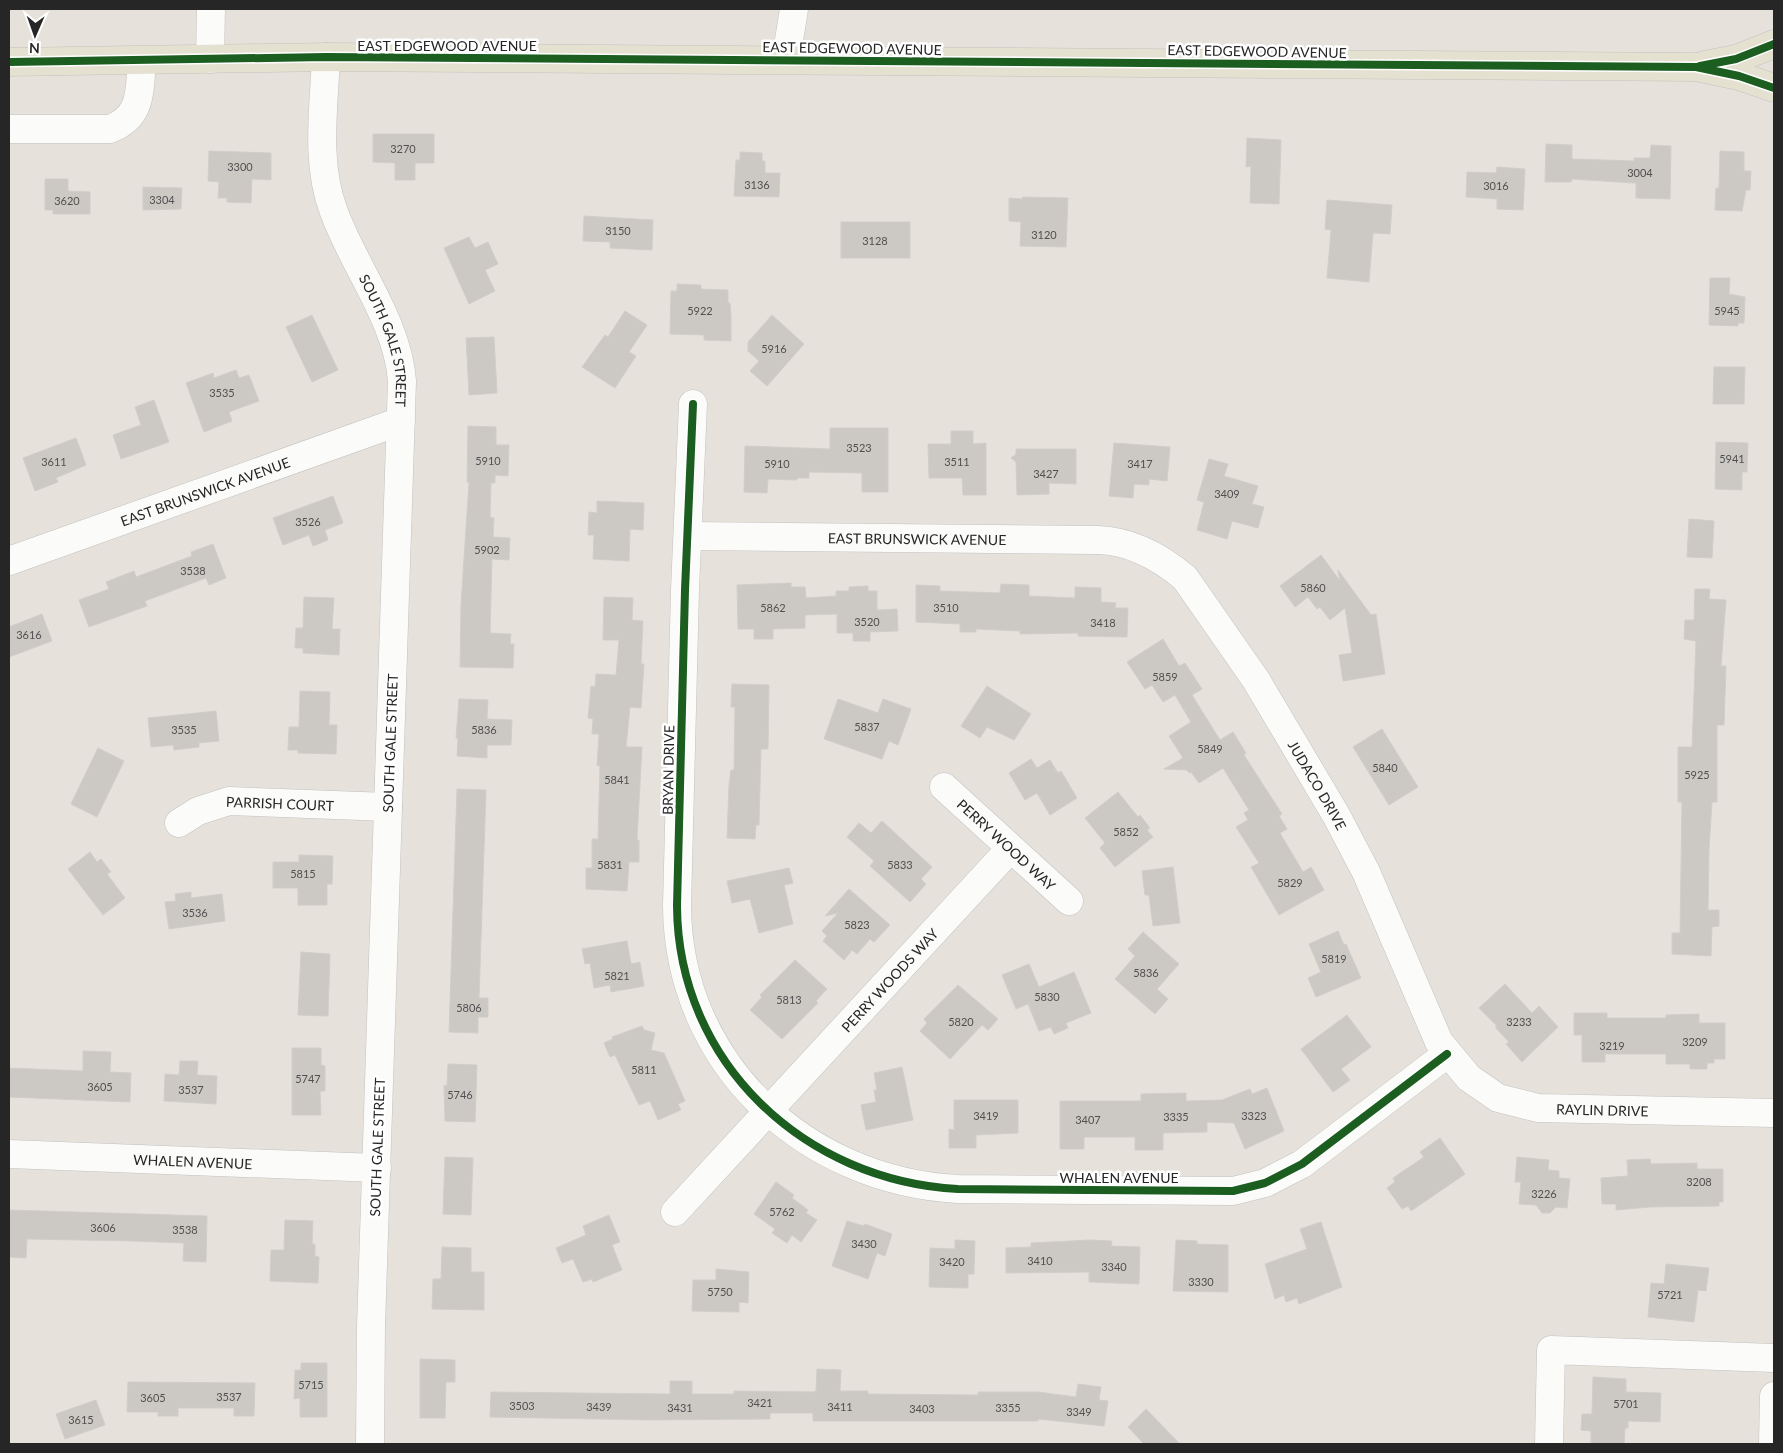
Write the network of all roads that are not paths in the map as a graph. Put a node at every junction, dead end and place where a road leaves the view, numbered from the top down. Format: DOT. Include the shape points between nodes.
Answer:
graph roads {
  1 [pos="211,9"];
  2 [pos="794,9"];
  3 [pos="1774,44"];
  4 [pos="326,57"];
  5 [pos="210,59"];
  6 [pos="786,59"];
  7 [pos="142,61"];
  8 [pos="9,62"];
  9 [pos="1696,67"];
  10 [pos="1774,88"];
  11 [pos="9,129"];
  12 [pos="693,404"];
  13 [pos="401,421"];
  14 [pos="689,536"];
  15 [pos="1142,549"];
  16 [pos="9,561"];
  17 [pos="944,787"];
  18 [pos="388,807"];
  19 [pos="178,823"];
  20 [pos="1010,849"];
  21 [pos="1069,901"];
  22 [pos="1447,1054"];
  23 [pos="769,1110"];
  24 [pos="1774,1113"];
  25 [pos="9,1154"];
  26 [pos="377,1168"];
  27 [pos="675,1212"];
  28 [pos="1774,1358"];
  29 [pos="1774,1396"];
  30 [pos="370,1444"];
  31 [pos="1549,1444"];
  32 [pos="1773,1444"];
  1 -- 5 [label="street"];
  2 -- 6 [label="street"];
  3 -- 9 [label="main road, EAST EDGEWOOD AVENUE" via="1736,58"];
  4 -- 5 [label="main road, EAST EDGEWOOD AVENUE"];
  4 -- 6 [label="main road, EAST EDGEWOOD AVENUE"];
  4 -- 13 [label="street, SOUTH GALE STREET" via="322,150 325,177 336,218 396,344 402,370"];
  5 -- 7 [label="main road, EAST EDGEWOOD AVENUE"];
  6 -- 9 [label="main road, EAST EDGEWOOD AVENUE"];
  7 -- 8 [label="main road, EAST EDGEWOOD AVENUE"];
  7 -- 11 [label="street" via="137,106 118,126"];
  9 -- 10 [label="main road, EAST EDGEWOOD AVENUE"];
  12 -- 14 [label="street, BRYAN DRIVE"];
  13 -- 16 [label="street, EAST BRUNSWICK AVENUE"];
  13 -- 18 [label="street, SOUTH GALE STREET"];
  14 -- 15 [label="street, EAST BRUNSWICK AVENUE" via="1098,540"];
  14 -- 23 [label="street, BRYAN DRIVE" via="677,906 680,951 691,997 715,1047 742,1084"];
  15 -- 22 [label="street, JUDACO DRIVE" via="1185,578 1256,680 1366,872 1431,1027"];
  17 -- 20 [label="street, PERRY WOOD WAY"];
  18 -- 19 [label="street, PARRISH COURT" via="228,801 198,811"];
  18 -- 26 [label="street, SOUTH GALE STREET"];
  20 -- 21 [label="street, PERRY WOOD WAY"];
  20 -- 23 [label="street, PERRY WOODS WAY"];
  22 -- 23 [label="street, WHALEN AVENUE" via="1302,1164 1266,1183 1233,1191 920,1186 874,1174 839,1160 798,1135"];
  22 -- 24 [label="street, RAYLIN DRIVE" via="1469,1078 1489,1093 1538,1108"];
  23 -- 27 [label="street, PERRY WOODS WAY"];
  25 -- 26 [label="street, WHALEN AVENUE"];
  26 -- 30 [label="street, SOUTH GALE STREET"];
  28 -- 31 [label="street" via="1551,1350"];
  29 -- 32 [label="street"];
}
